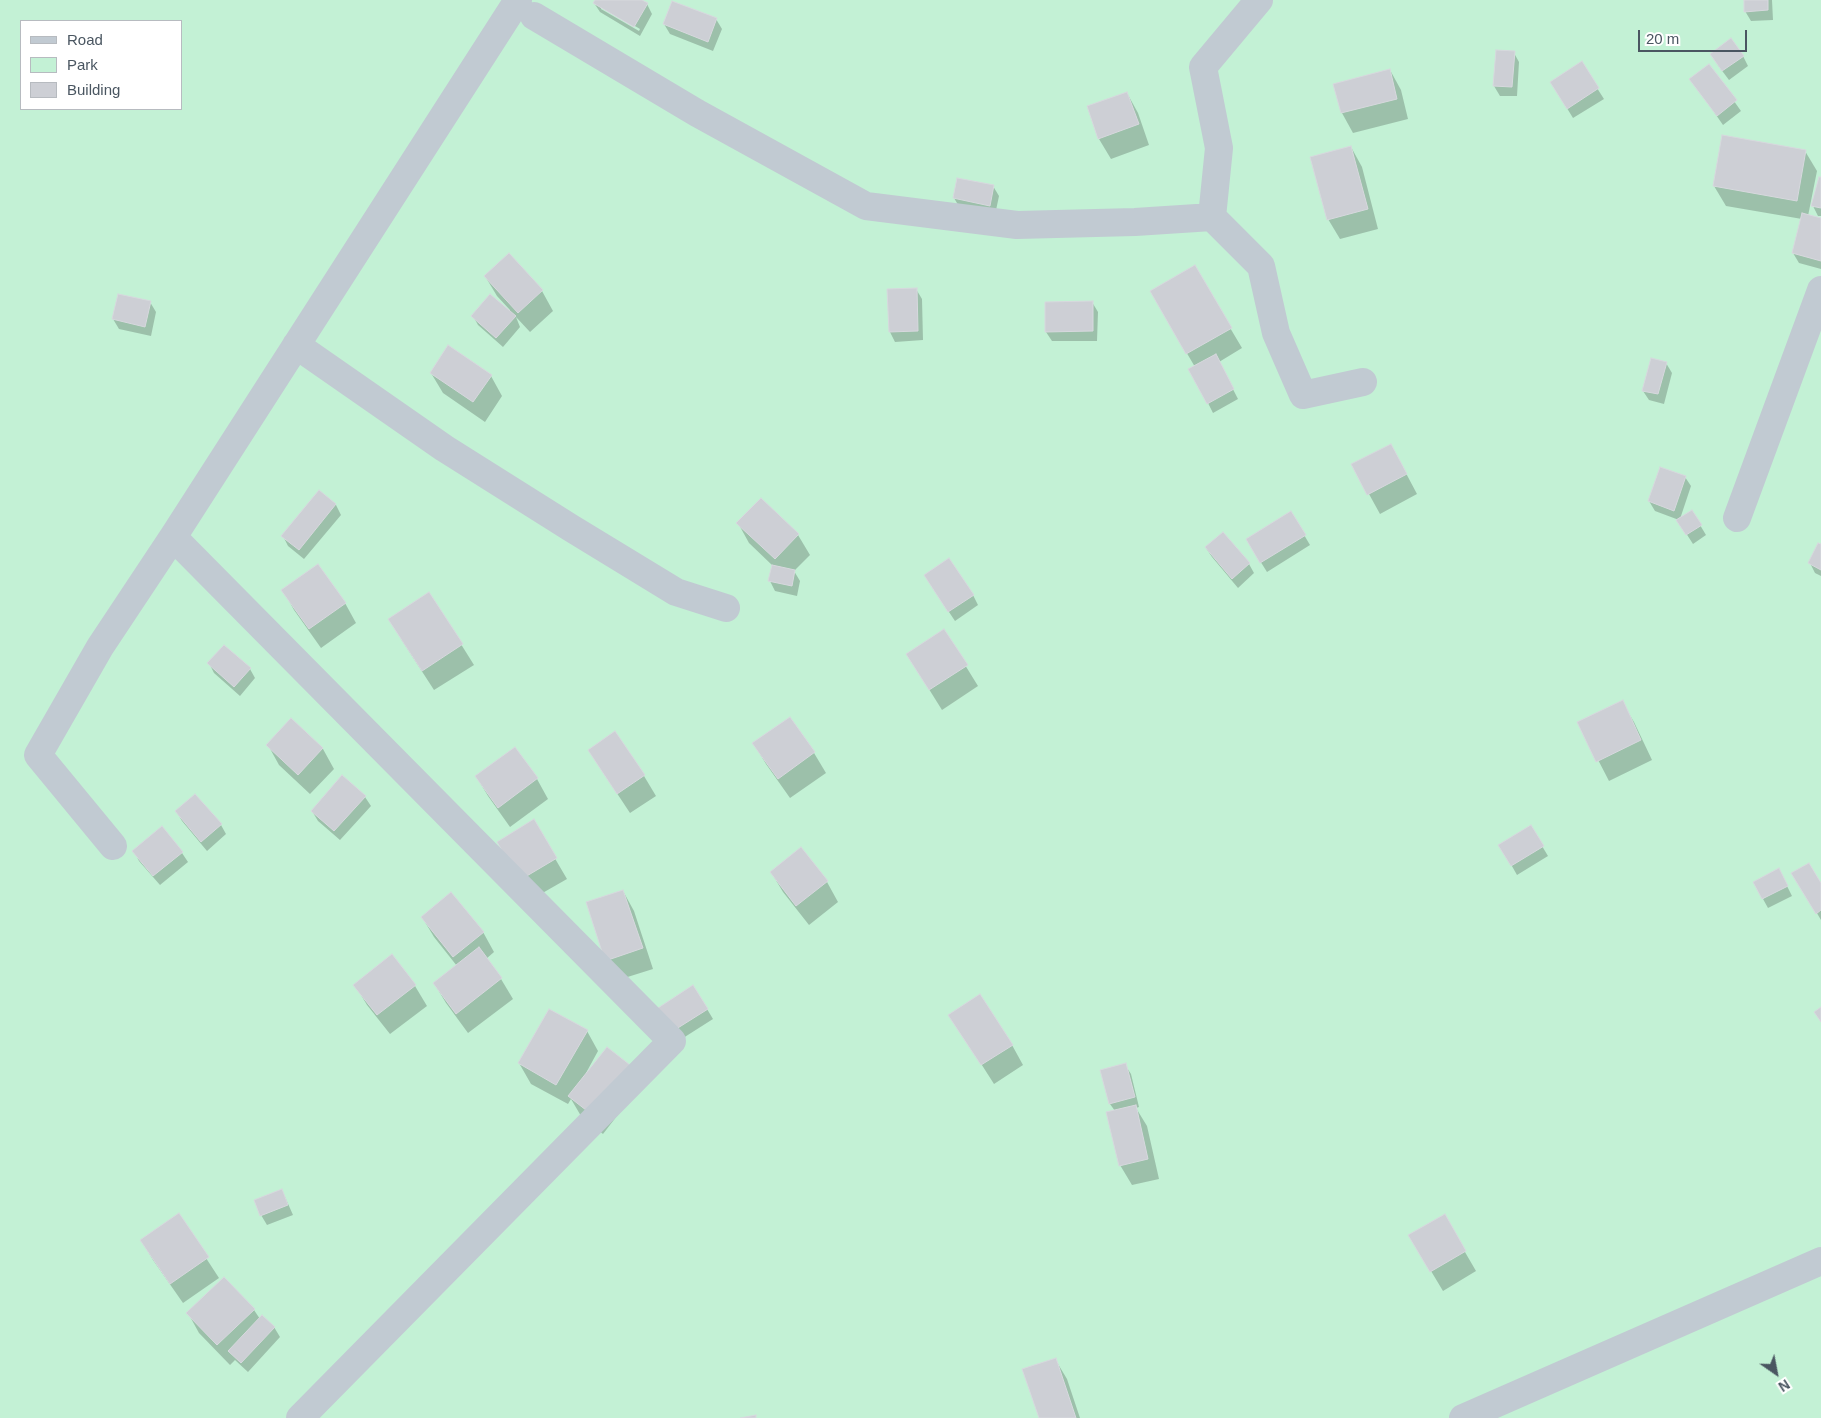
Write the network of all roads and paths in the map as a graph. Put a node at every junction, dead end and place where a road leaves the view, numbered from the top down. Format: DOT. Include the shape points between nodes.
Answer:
graph roads {
  1 [pos="1259,0"];
  2 [pos="526,8"];
  3 [pos="1212,217"];
  4 [pos="1821,290"];
  5 [pos="296,345"];
  6 [pos="1363,382"];
  7 [pos="1737,518"];
  8 [pos="173,537"];
  9 [pos="726,608"];
  10 [pos="113,846"];
  11 [pos="1821,1261"];
  12 [pos="300,1418"];
  13 [pos="1463,1418"];
  1 -- 3 [label="street" via="1203,66 1219,148"];
  2 -- 3 [label="street" via="697,113 866,206 1016,225"];
  2 -- 5 [label="street"];
  3 -- 6 [label="street" via="1261,266 1276,333 1303,395"];
  4 -- 7 [label="street"];
  5 -- 8 [label="street"];
  5 -- 9 [label="street" via="444,448 571,528 676,592"];
  8 -- 10 [label="street" via="100,647 38,755"];
  8 -- 12 [label="street" via="672,1041"];
  11 -- 13 [label="street"];
}
